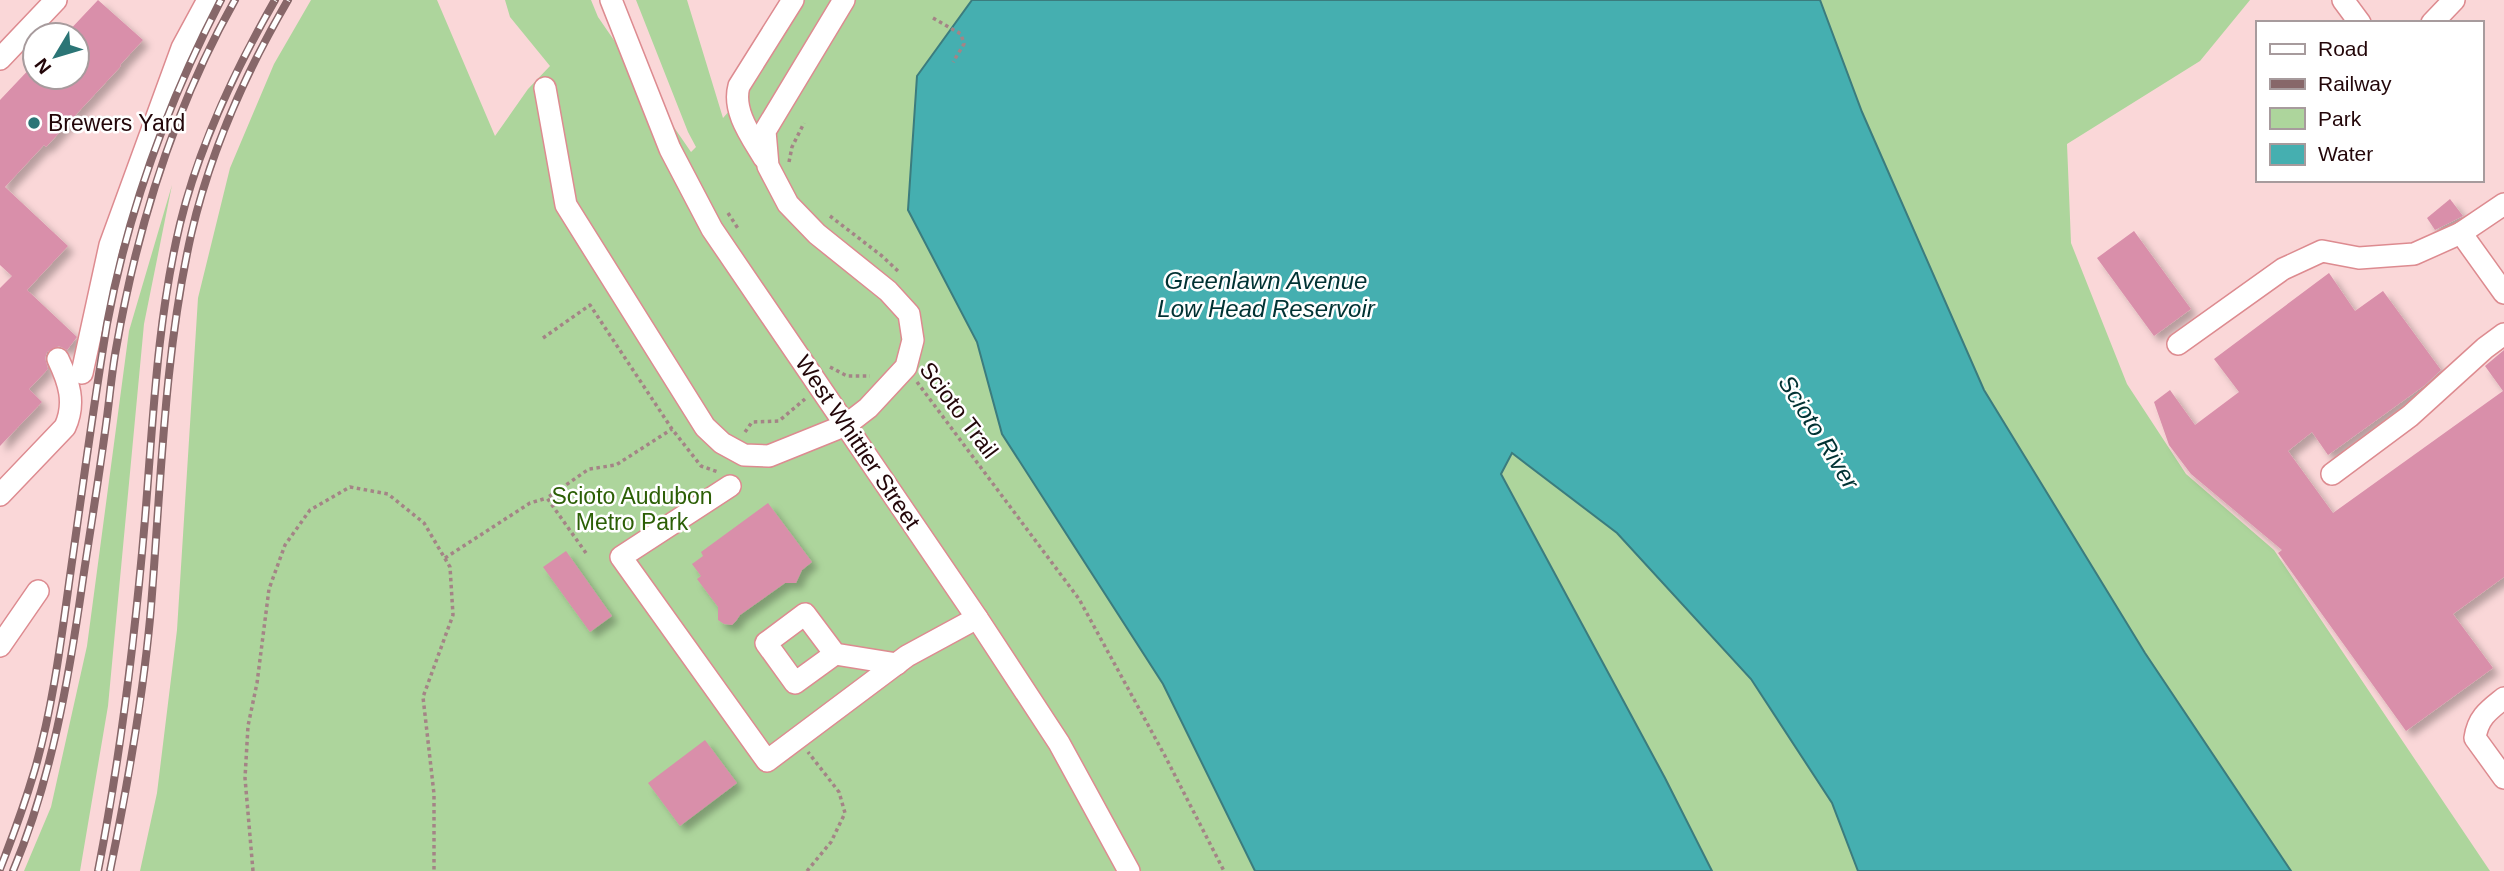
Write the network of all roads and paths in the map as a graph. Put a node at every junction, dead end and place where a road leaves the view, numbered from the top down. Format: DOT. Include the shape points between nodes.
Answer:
graph roads {
  1 [pos="56,0"];
  2 [pos="208,0"];
  3 [pos="611,0"];
  4 [pos="793,0"];
  5 [pos="844,0"];
  6 [pos="2343,0"];
  7 [pos="2454,0"];
  8 [pos="933,18"];
  9 [pos="2359,21"];
  10 [pos="2434,21"];
  11 [pos="0,59"];
  12 [pos="953,62"];
  13 [pos="545,88"];
  14 [pos="768,166"];
  15 [pos="2504,204"];
  16 [pos="725,208"];
  17 [pos="740,231"];
  18 [pos="2461,233"];
  19 [pos="2504,293"];
  20 [pos="2504,334"];
  21 [pos="2178,344"];
  22 [pos="58,359"];
  23 [pos="830,367"];
  24 [pos="906,367"];
  25 [pos="82,373"];
  26 [pos="873,376"];
  27 [pos="846,425"];
  28 [pos="672,429"];
  29 [pos="2332,474"];
  30 [pos="730,486"];
  31 [pos="0,495"];
  32 [pos="547,498"];
  33 [pos="586,553"];
  34 [pos="445,558"];
  35 [pos="38,591"];
  36 [pos="978,618"];
  37 [pos="0,646"];
  38 [pos="835,654"];
  39 [pos="897,664"];
  40 [pos="2504,698"];
  41 [pos="797,740"];
  42 [pos="2504,778"];
  43 [pos="253,871"];
  44 [pos="434,871"];
  45 [pos="807,871"];
  46 [pos="1129,871"];
  47 [pos="1224,871"];
  1 -- 11 [label="street"];
  2 -- 25 [label="street" via="182,48 110,245"];
  3 -- 27 [label="street, West Whittier Street" via="689,189"];
  4 -- 14 [label="street" via="736,96 742,118"];
  5 -- 14 [label="street" via="765,131"];
  6 -- 9 [label="street"];
  7 -- 10 [label="street"];
  8 -- 12 [label="path" via="961,34 964,44"];
  13 -- 27 [label="street" via="566,205 705,427 744,455 769,456"];
  14 -- 24 [label="street" via="788,204 909,314 913,340"];
  15 -- 18 [label="street"];
  16 -- 17 [label="path"];
  18 -- 19 [label="street"];
  18 -- 21 [label="street" via="2414,254 2359,258 2322,251 2283,269"];
  20 -- 29 [label="street" via="2410,416"];
  22 -- 31 [label="street" via="68,379 70,416 55,439"];
  23 -- 26 [label="path" via="847,376"];
  24 -- 27 [label="street"];
  24 -- 47 [label="path, Scioto Trail" via="1079,599"];
  27 -- 36 [label="street, West Whittier Street"];
  28 -- 32 [label="path" via="616,465 589,469"];
  30 -- 41 [label="street" via="621,556 767,761"];
  32 -- 33 [label="path"];
  32 -- 34 [label="path" via="530,503"];
  34 -- 43 [label="path" via="425,523 388,494 350,487 310,510 285,545 269,589 248,726 245,778"];
  34 -- 44 [label="path" via="450,567 453,615 423,697 433,793"];
  35 -- 37 [label="street"];
  36 -- 39 [label="street"];
  36 -- 46 [label="street, West Whittier Street" via="1059,743"];
  38 -- 39 [label="street"];
  39 -- 41 [label="street"];
  40 -- 42 [label="street" via="2483,715 2475,737"];
  41 -- 45 [label="path" via="839,792 845,813 831,842"];
}
